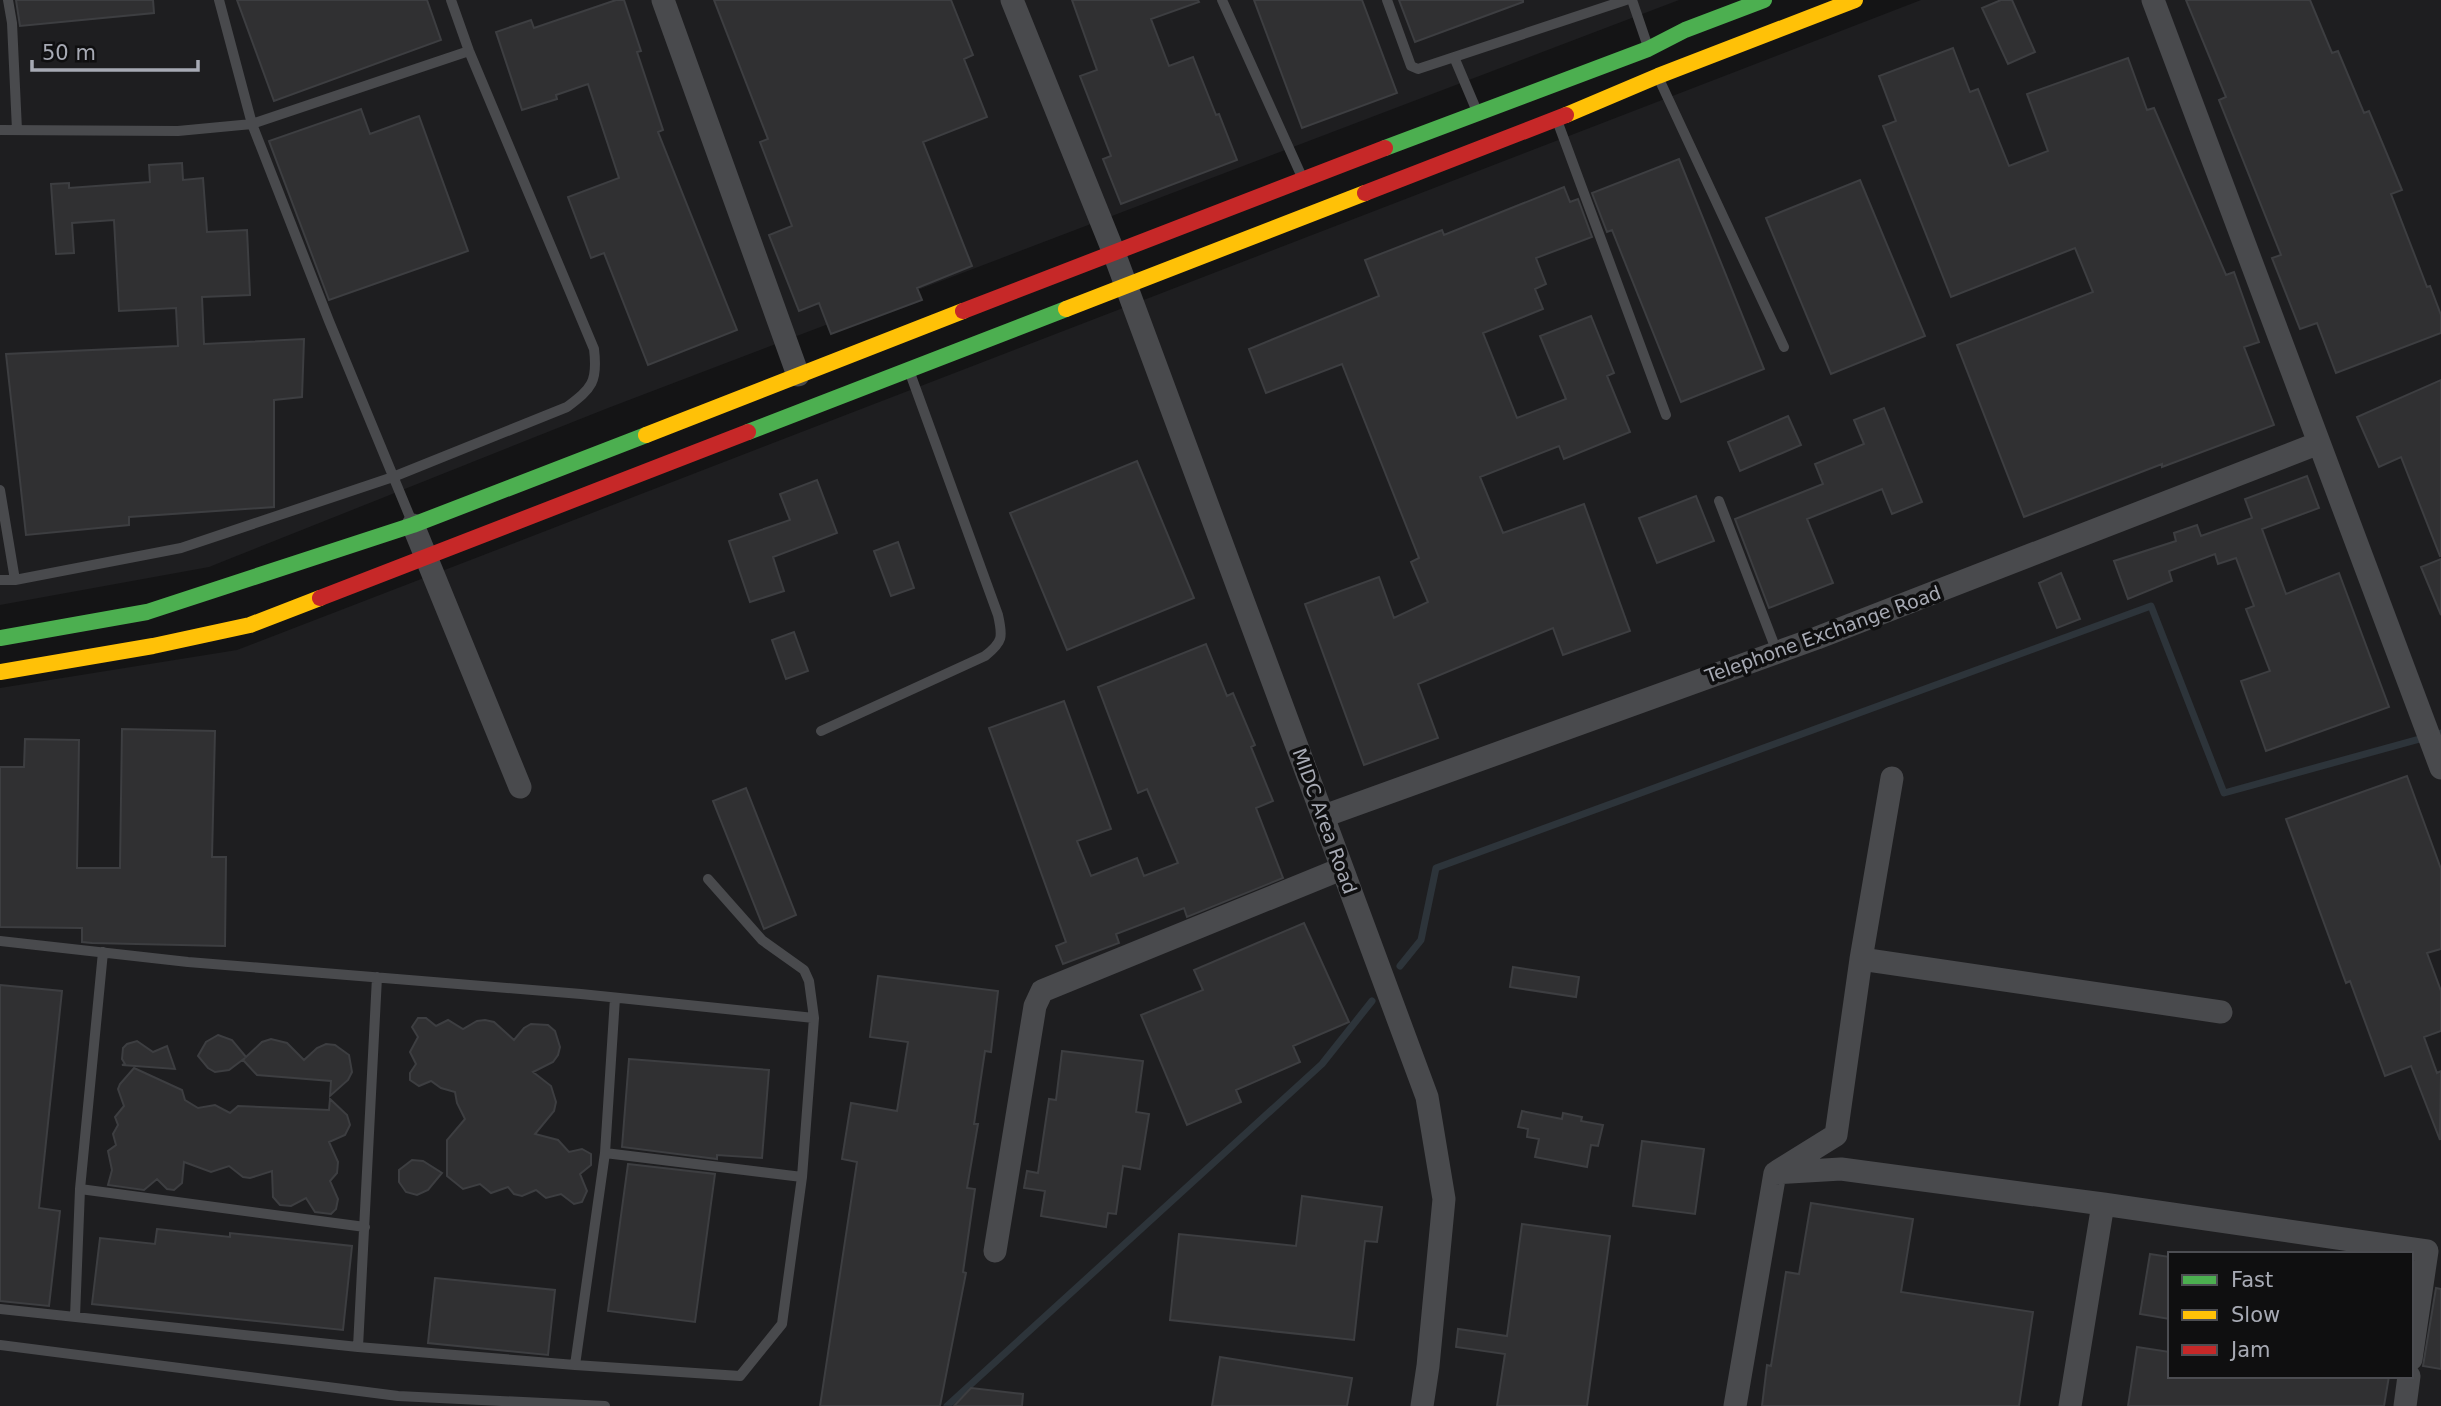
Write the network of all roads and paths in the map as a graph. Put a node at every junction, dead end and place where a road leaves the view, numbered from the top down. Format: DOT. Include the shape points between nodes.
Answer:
graph roads {
  1 [pos="8,0"];
  2 [pos="219,0"];
  3 [pos="451,0"];
  4 [pos="663,0"];
  5 [pos="1012,0"];
  6 [pos="1222,0"];
  7 [pos="1387,0"];
  8 [pos="1626,0"];
  9 [pos="1632,0"];
  10 [pos="1764,0"];
  11 [pos="1855,0"];
  12 [pos="2153,0"];
  13 [pos="469,51"];
  14 [pos="1454,57"];
  15 [pos="1653,63"];
  16 [pos="1477,112"];
  17 [pos="1556,119"];
  18 [pos="252,124"];
  19 [pos="0,130"];
  20 [pos="18,130"];
  21 [pos="1488,144"];
  22 [pos="1404,158"];
  23 [pos="1303,179"];
  24 [pos="1287,204"];
  25 [pos="1114,253"];
  26 [pos="1126,285"];
  27 [pos="1784,347"];
  28 [pos="909,370"];
  29 [pos="798,376"];
  30 [pos="1666,415"];
  31 [pos="2319,443"];
  32 [pos="393,477"];
  33 [pos="0,490"];
  34 [pos="1719,501"];
  35 [pos="413,525"];
  36 [pos="427,558"];
  37 [pos="0,580"];
  38 [pos="15,580"];
  39 [pos="150,629"];
  40 [pos="0,638"];
  41 [pos="1777,652"];
  42 [pos="0,672"];
  43 [pos="821,732"];
  44 [pos="2433,747"];
  45 [pos="1892,778"];
  46 [pos="520,787"];
  47 [pos="1324,816"];
  48 [pos="1341,869"];
  49 [pos="708,879"];
  50 [pos="0,941"];
  51 [pos="103,952"];
  52 [pos="1861,960"];
  53 [pos="377,977"];
  54 [pos="615,998"];
  55 [pos="2221,1012"];
  56 [pos="814,1018"];
  57 [pos="605,1153"];
  58 [pos="1775,1173"];
  59 [pos="802,1177"];
  60 [pos="80,1189"];
  61 [pos="2103,1203"];
  62 [pos="365,1227"];
  63 [pos="995,1251"];
  64 [pos="2434,1251"];
  65 [pos="0,1309"];
  66 [pos="75,1317"];
  67 [pos="0,1345"];
  68 [pos="358,1347"];
  69 [pos="2413,1350"];
  70 [pos="575,1365"];
  71 [pos="2409,1378"];
  72 [pos="605,1406"];
  73 [pos="1422,1406"];
  74 [pos="1735,1406"];
  75 [pos="2070,1406"];
  76 [pos="2404,1406"];
  1 -- 20 [label="lane"];
  2 -- 18 [label="lane"];
  3 -- 13 [label="lane"];
  4 -- 29 [label="street"];
  5 -- 25 [label="street, MIDC Area Road"];
  6 -- 23 [label="lane"];
  7 -- 14 [label="lane" via="1413,67"];
  8 -- 14 [label="lane"];
  9 -- 15 [label="lane"];
  10 -- 15 [label="street" via="1685,30"];
  11 -- 15 [label="street"];
  12 -- 31 [label="street"];
  13 -- 18 [label="lane"];
  13 -- 32 [label="lane" via="594,349 597,371 589,390 567,407"];
  14 -- 16 [label="lane"];
  15 -- 16 [label="street"];
  15 -- 17 [label="street"];
  15 -- 27 [label="lane"];
  16 -- 21 [label="street"];
  16 -- 22 [label="street"];
  17 -- 21 [label="street"];
  17 -- 30 [label="lane"];
  18 -- 20 [label="lane" via="178,131"];
  18 -- 32 [label="lane"];
  19 -- 20 [label="lane"];
  21 -- 22 [label="street"];
  22 -- 23 [label="street"];
  22 -- 24 [label="street"];
  23 -- 24 [label="street"];
  24 -- 25 [label="street"];
  24 -- 26 [label="street"];
  25 -- 26 [label="street, MIDC Area Road"];
  25 -- 29 [label="street"];
  26 -- 28 [label="street"];
  26 -- 47 [label="street, MIDC Area Road"];
  28 -- 36 [label="street"];
  28 -- 43 [label="lane" via="1002,634 998,646 985,656"];
  29 -- 35 [label="street"];
  31 -- 41 [label="street, Telephone Exchange Road"];
  31 -- 44 [label="street"];
  32 -- 35 [label="lane"];
  32 -- 38 [label="lane" via="181,548"];
  33 -- 38 [label="lane"];
  34 -- 41 [label="lane"];
  35 -- 36 [label="street"];
  35 -- 39 [label="street"];
  36 -- 39 [label="street" via="250,625"];
  36 -- 46 [label="street"];
  37 -- 38 [label="lane"];
  39 -- 40 [label="street"];
  39 -- 42 [label="street"];
  41 -- 47 [label="street, Telephone Exchange Road"];
  45 -- 52 [label="street"];
  47 -- 48 [label="street, MIDC Area Road"];
  48 -- 63 [label="street" via="1042,991 1035,1006"];
  48 -- 73 [label="street, MIDC Area Road" via="1427,1097 1444,1199"];
  49 -- 56 [label="lane" via="762,940 804,970"];
  50 -- 51 [label="lane"];
  51 -- 53 [label="lane"];
  51 -- 60 [label="lane"];
  52 -- 55 [label="street"];
  52 -- 58 [label="street" via="1836,1135"];
  53 -- 54 [label="lane"];
  53 -- 62 [label="lane"];
  54 -- 56 [label="lane"];
  54 -- 57 [label="lane"];
  56 -- 59 [label="lane"];
  57 -- 59 [label="lane"];
  57 -- 70 [label="lane"];
  58 -- 61 [label="street" via="1841,1169"];
  58 -- 74 [label="street"];
  59 -- 70 [label="lane" via="782,1324 740,1376"];
  60 -- 62 [label="lane"];
  60 -- 66 [label="lane"];
  61 -- 64 [label="street"];
  61 -- 75 [label="street"];
  62 -- 68 [label="lane"];
  64 -- 69 [label="street"];
  65 -- 66 [label="lane"];
  66 -- 68 [label="lane"];
  67 -- 72 [label="lane" via="398,1396"];
  68 -- 70 [label="lane"];
  71 -- 76 [label="street"];
}
